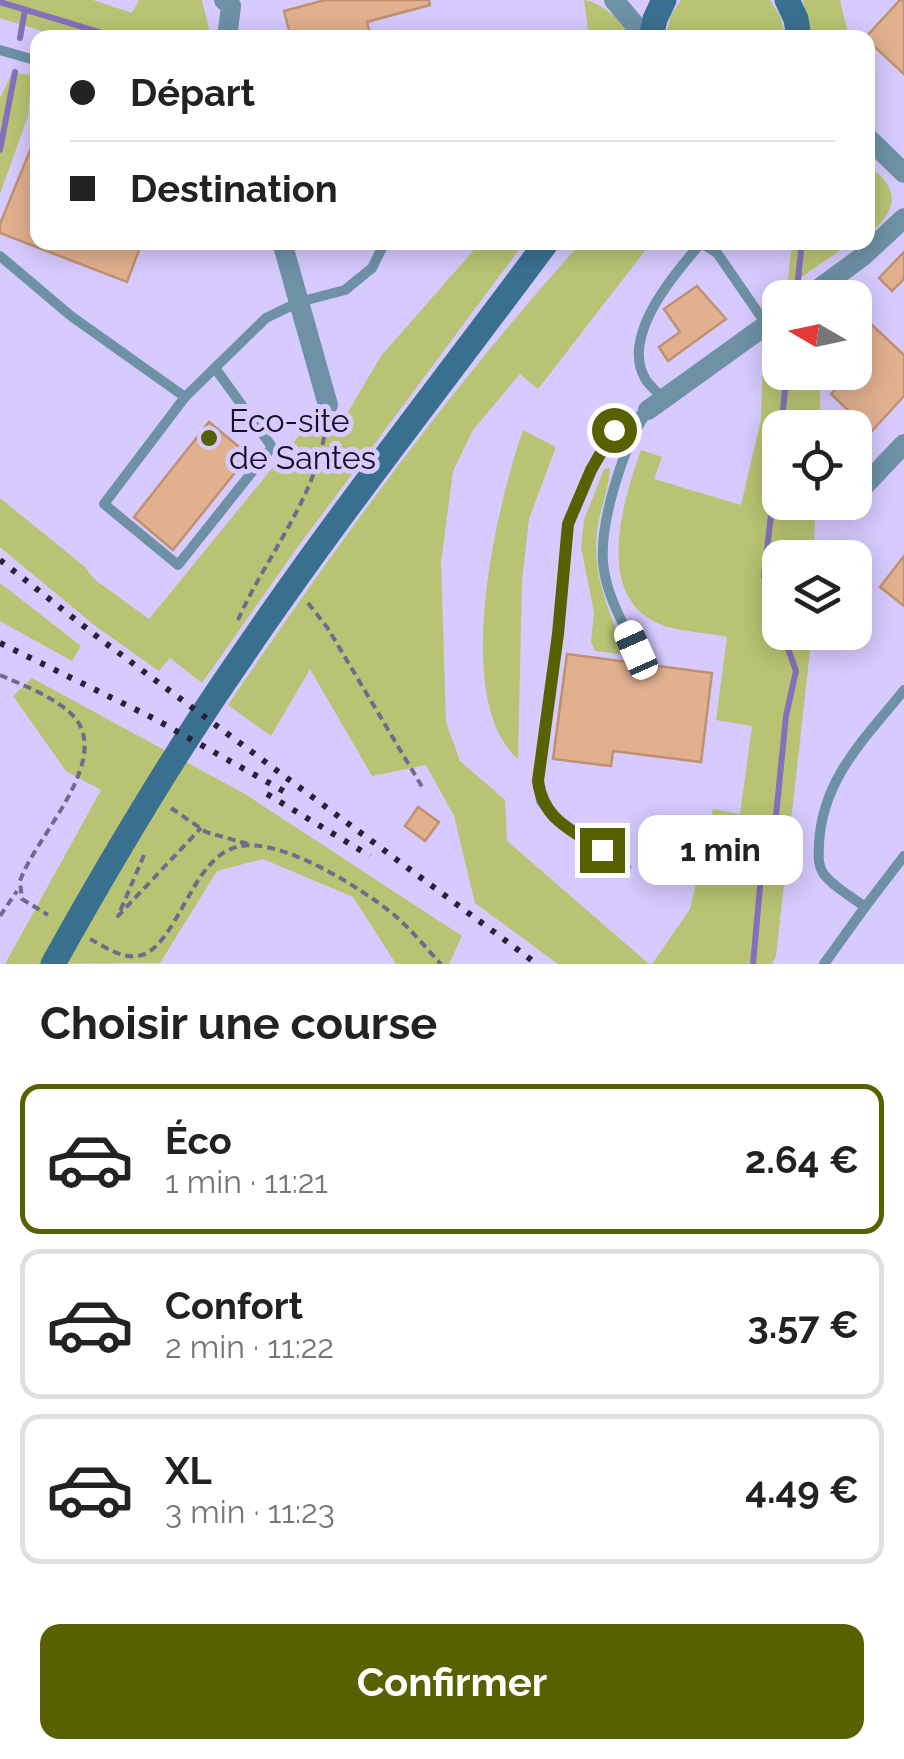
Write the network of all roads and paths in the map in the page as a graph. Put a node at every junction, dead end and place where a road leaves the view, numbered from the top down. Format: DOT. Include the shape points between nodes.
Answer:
graph roads {
  1 [pos="614,0"];
  2 [pos="664,0"];
  3 [pos="787,0"];
  4 [pos="235,2"];
  5 [pos="228,30"];
  6 [pos="642,30"];
  7 [pos="652,30"];
  8 [pos="796,30"];
  9 [pos="0,50"];
  10 [pos="30,59"];
  11 [pos="875,147"];
  12 [pos="904,173"];
  13 [pos="904,218"];
  14 [pos="875,245"];
  15 [pos="284,250"];
  16 [pos="382,250"];
  17 [pos="542,250"];
  18 [pos="556,250"];
  19 [pos="695,250"];
  20 [pos="712,250"];
  21 [pos="870,250"];
  22 [pos="0,256"];
  23 [pos="830,280"];
  24 [pos="299,302"];
  25 [pos="762,306"];
  26 [pos="498,312"];
  27 [pos="762,328"];
  28 [pos="215,368"];
  29 [pos="185,397"];
  30 [pos="655,404"];
  31 [pos="328,405"];
  32 [pos="904,444"];
  33 [pos="872,478"];
  34 [pos="292,584"];
  35 [pos="236,626"];
  36 [pos="636,650"];
  37 [pos="0,675"];
  38 [pos="904,690"];
  39 [pos="424,790"];
  40 [pos="163,794"];
  41 [pos="203,830"];
  42 [pos="252,846"];
  43 [pos="145,852"];
  44 [pos="904,856"];
  45 [pos="626,867"];
  46 [pos="18,889"];
  47 [pos="865,907"];
  48 [pos="0,916"];
  49 [pos="48,916"];
  50 [pos="90,939"];
  51 [pos="53,964"];
  52 [pos="441,964"];
  53 [pos="824,964"];
  1 -- 6 [label="street"];
  2 -- 7 [label="main road"];
  3 -- 8 [label="main road"];
  4 -- 5 [label="street"];
  9 -- 10 [label="lane"];
  11 -- 12 [label="street"];
  13 -- 14 [label="street"];
  15 -- 24 [label="street"];
  16 -- 24 [label="lane" via="372,268 345,290"];
  17 -- 26 [label="main road"];
  18 -- 26 [label="main road"];
  19 -- 30 [label="lane" via="664,286 640,342"];
  20 -- 25 [label="lane"];
  21 -- 23 [label="street"];
  22 -- 29 [label="lane"];
  24 -- 28 [label="lane" via="266,318"];
  24 -- 31 [label="street"];
  26 -- 34 [label="main road"];
  27 -- 30 [label="street"];
  28 -- 29 [label="lane"];
  28 -- 29 [label="lane" via="272,446 178,566 104,504"];
  30 -- 36 [label="lane" via="630,444 602,551 611,596"];
  30 -- 45 [label="lane" via="614,430 568,524 538,781 553,818"];
  31 -- 35 [label="path" via="324,442 300,506"];
  32 -- 33 [label="street"];
  34 -- 39 [label="path" via="328,627"];
  34 -- 40 [label="main road" via="239,659"];
  37 -- 46 [label="path" via="70,712 86,745 74,785"];
  38 -- 47 [label="lane" via="840,771 823,809 819,865"];
  40 -- 41 [label="path"];
  40 -- 51 [label="main road"];
  41 -- 42 [label="path"];
  41 -- 43 [label="path" via="118,916"];
  42 -- 50 [label="path" via="230,849 209,866 146,953 121,955"];
  42 -- 52 [label="path" via="311,864 364,894"];
  44 -- 47 [label="lane"];
  46 -- 48 [label="path"];
  46 -- 49 [label="path"];
  47 -- 53 [label="lane"];
}
